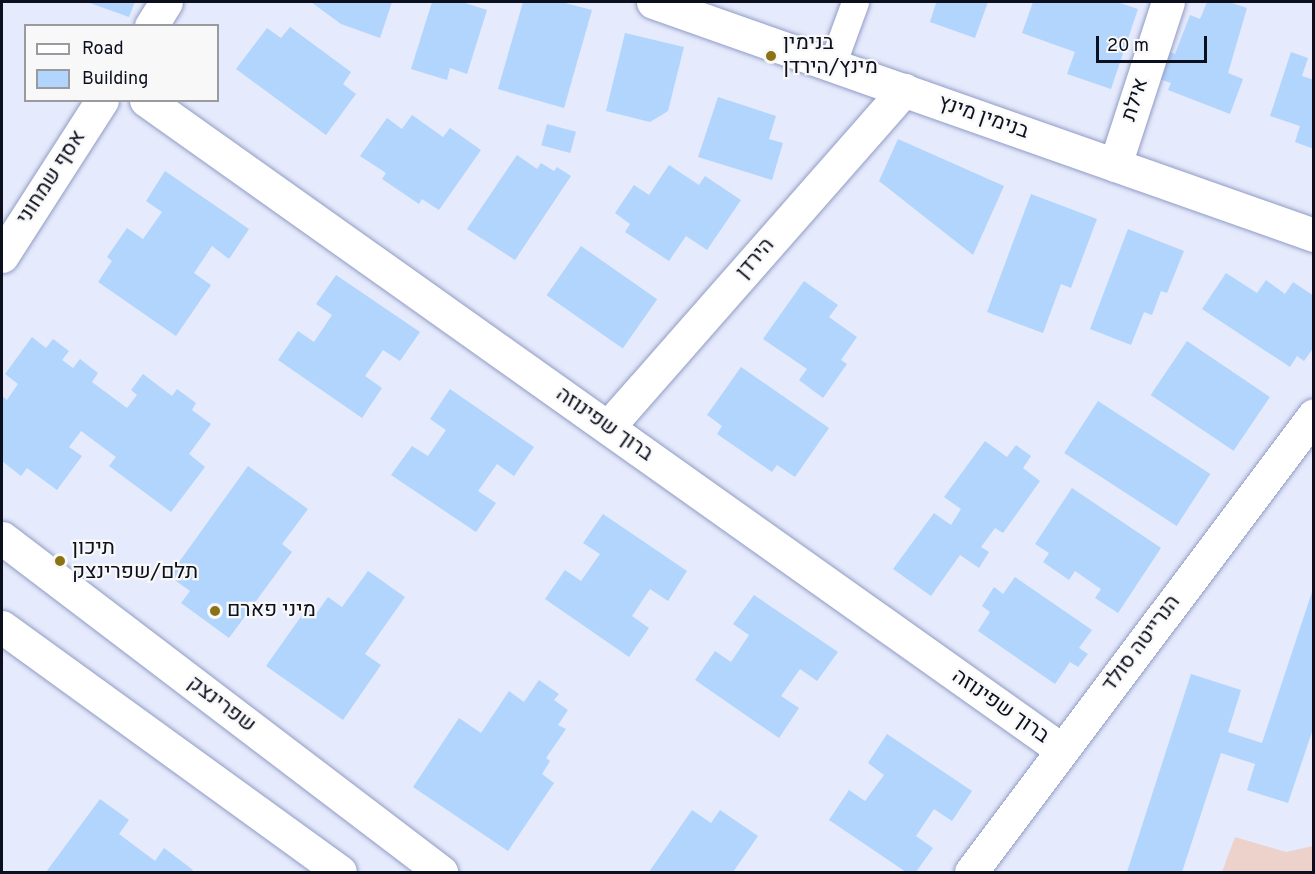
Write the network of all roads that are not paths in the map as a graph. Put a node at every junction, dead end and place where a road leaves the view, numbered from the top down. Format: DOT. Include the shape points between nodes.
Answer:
graph roads {
  1 [pos="166,2"];
  2 [pos="654,2"];
  3 [pos="855,2"];
  4 [pos="1168,2"];
  5 [pos="152,24"];
  6 [pos="832,65"];
  7 [pos="904,90"];
  8 [pos="101,102"];
  9 [pos="149,102"];
  10 [pos="1115,165"];
  11 [pos="1314,235"];
  12 [pos="2,256"];
  13 [pos="1314,414"];
  14 [pos="608,428"];
  15 [pos="2,538"];
  16 [pos="2,627"];
  17 [pos="1062,750"];
  18 [pos="340,873"];
  19 [pos="441,873"];
  20 [pos="971,873"];
  1 -- 5 [label="street"];
  2 -- 6 [label="street, בנימין מינץ"];
  3 -- 6 [label="street"];
  4 -- 10 [label="street, אילת"];
  6 -- 7 [label="street, בנימין מינץ"];
  7 -- 10 [label="street, בנימין מינץ"];
  7 -- 14 [label="street, הירדן"];
  8 -- 12 [label="street, אסף שמחוני"];
  9 -- 14 [label="street, ברוך שפינוזה"];
  10 -- 11 [label="street, בנימין מינץ"];
  13 -- 17 [label="street, הנרייטה סולד"];
  14 -- 17 [label="street, ברוך שפינוזה"];
  15 -- 19 [label="street, שפרינצק"];
  16 -- 18 [label="street"];
  17 -- 20 [label="street, הנרייטה סולד"];
}
